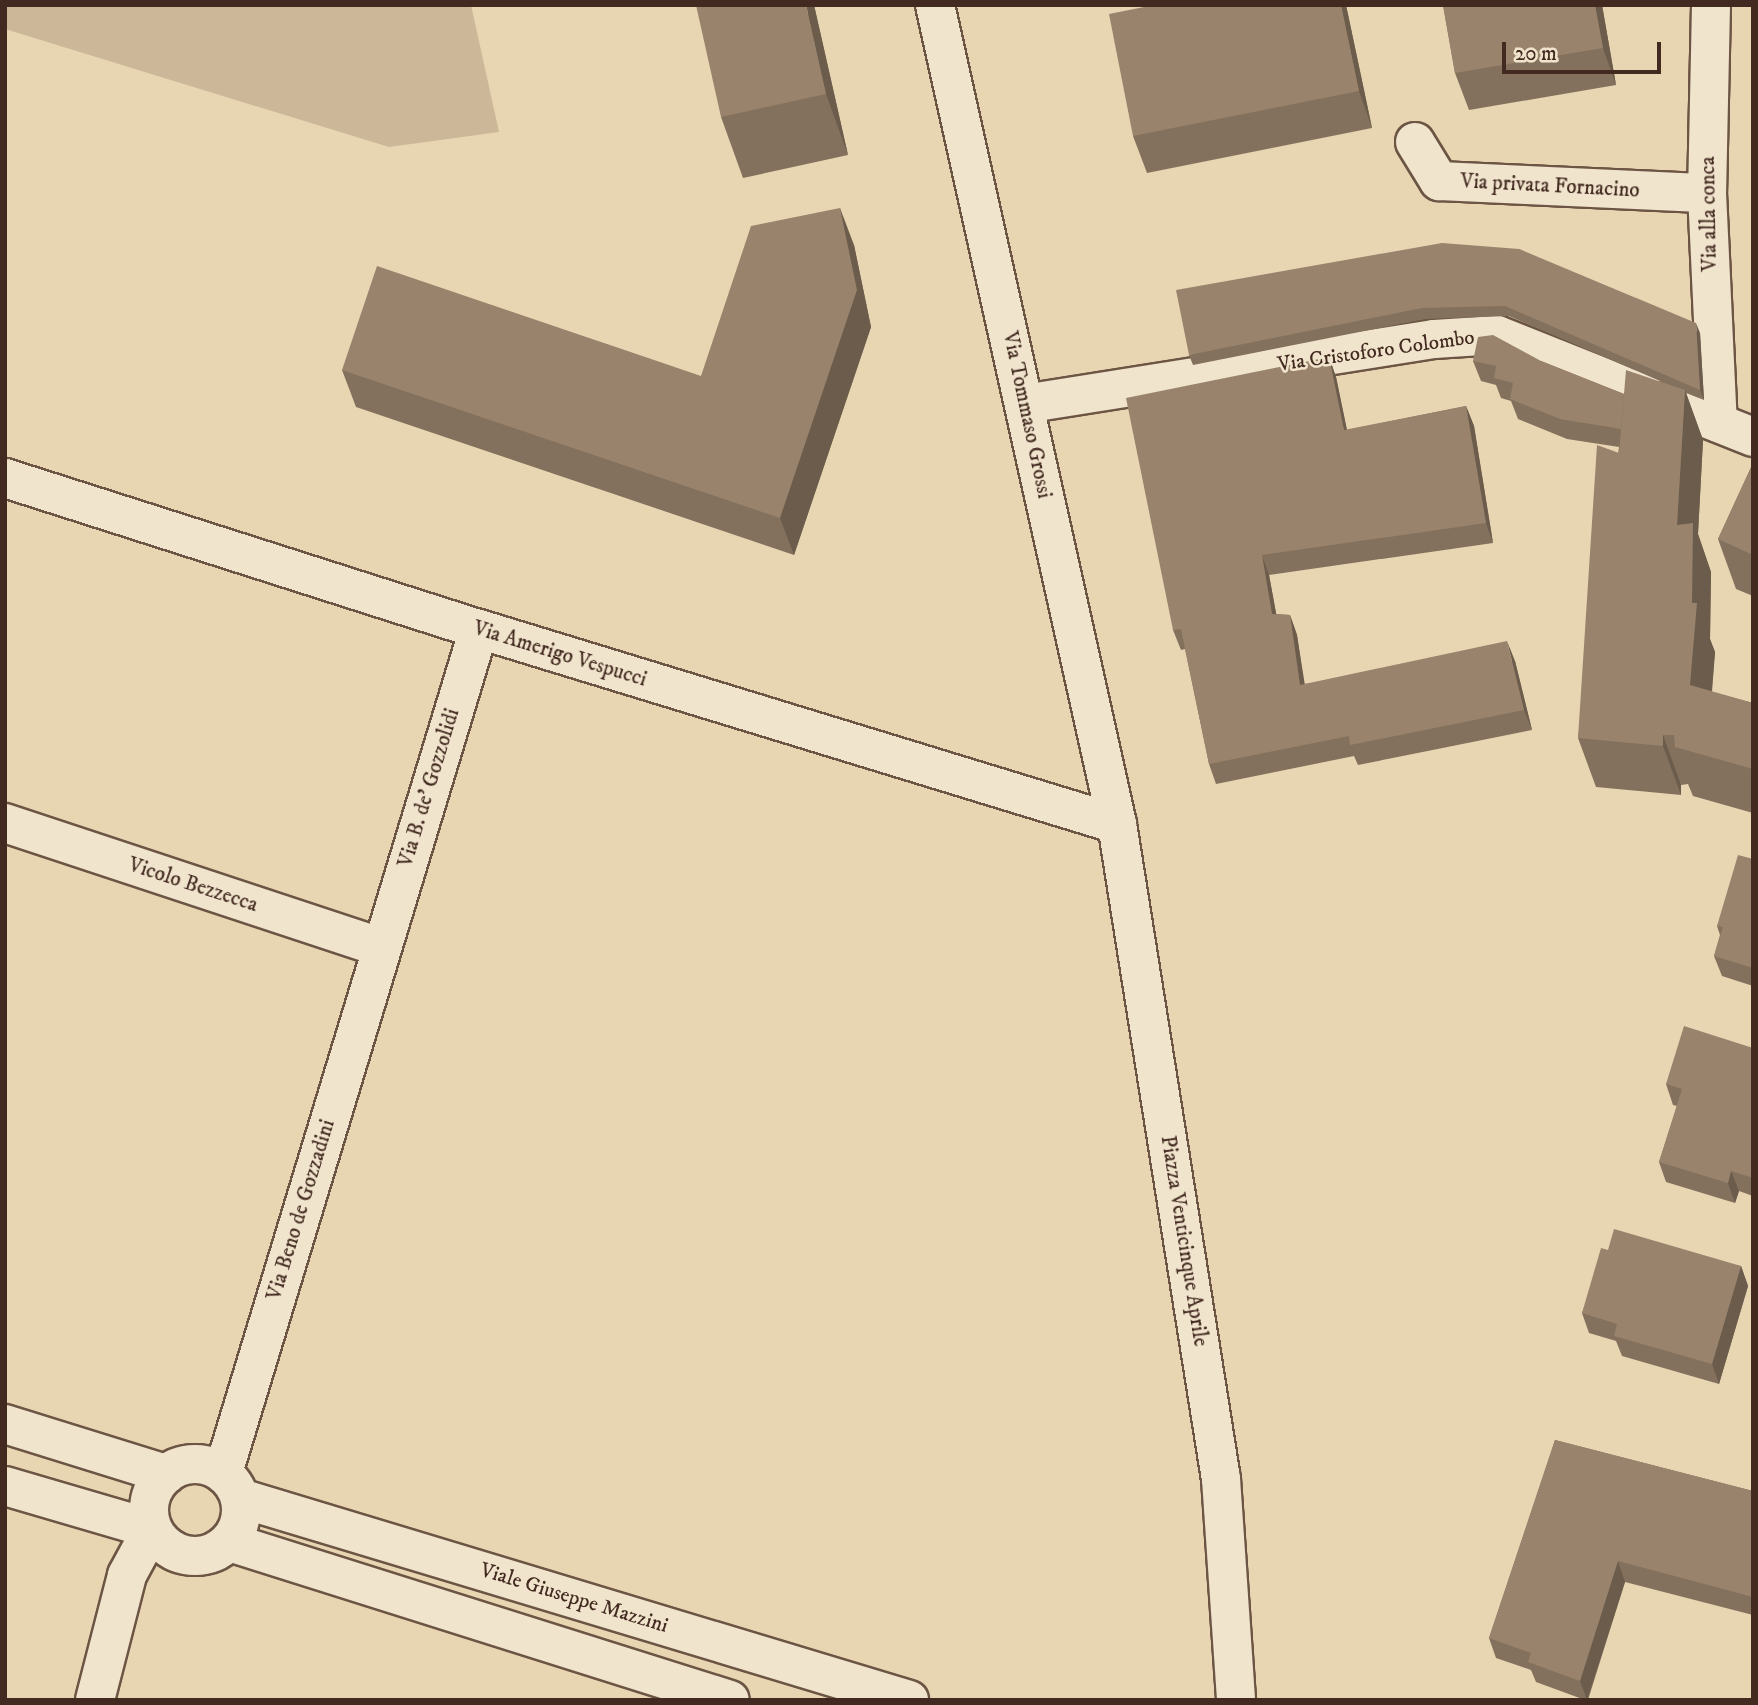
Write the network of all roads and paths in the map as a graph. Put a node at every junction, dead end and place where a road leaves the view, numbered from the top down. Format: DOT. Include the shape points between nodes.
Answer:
graph roads {
  1 [pos="935,5"];
  2 [pos="1711,5"];
  3 [pos="1415,142"];
  4 [pos="1707,193"];
  5 [pos="1024,404"];
  6 [pos="1718,424"];
  7 [pos="1753,437"];
  8 [pos="5,478"];
  9 [pos="478,629"];
  10 [pos="5,823"];
  11 [pos="1117,824"];
  12 [pos="380,947"];
  13 [pos="5,1424"];
  14 [pos="166,1474"];
  15 [pos="5,1486"];
  16 [pos="231,1486"];
  17 [pos="152,1529"];
  18 [pos="229,1542"];
  19 [pos="1230,1661"];
  20 [pos="95,1700"];
  21 [pos="730,1700"];
  22 [pos="909,1700"];
  23 [pos="1226,1700"];
  24 [pos="1236,1700"];
  1 -- 5 [label="street, Via Tommaso Grossi"];
  2 -- 4 [label="street, Via alla conca"];
  3 -- 4 [label="street, Via privata Fornacino" via="1439,181"];
  4 -- 6 [label="street, Via alla conca"];
  5 -- 6 [label="street, Via Cristoforo Colombo" via="1434,339 1497,335"];
  5 -- 11 [label="street, Via Tommaso Grossi"];
  6 -- 7 [label="street, Via Cristoforo Colombo"];
  8 -- 9 [label="street, Via Amerigo Vespucci"];
  9 -- 11 [label="street, Via Amerigo Vespucci"];
  9 -- 12 [label="street, Via B. de' Gozzolidi"];
  10 -- 12 [label="street, Vicolo Bezzecca"];
  11 -- 19 [label="street, Piazza Venticinque Aprile" via="1221,1479"];
  12 -- 16 [label="street, Via Beno de Gozzadini"];
  13 -- 14 [label="street"];
  14 -- 16 [label="street" via="194,1464"];
  14 -- 17 [label="street" via="150,1499"];
  15 -- 17 [label="street"];
  16 -- 18 [label="street" via="241,1514"];
  16 -- 22 [label="street, Viale Giuseppe Mazzini"];
  17 -- 18 [label="street" via="172,1551 187,1556 216,1551"];
  17 -- 20 [label="street" via="127,1575"];
  18 -- 21 [label="street"];
  19 -- 23 [label="street, Piazza Venticinque Aprile"];
  19 -- 24 [label="street, Piazza Venticinque Aprile"];
}
